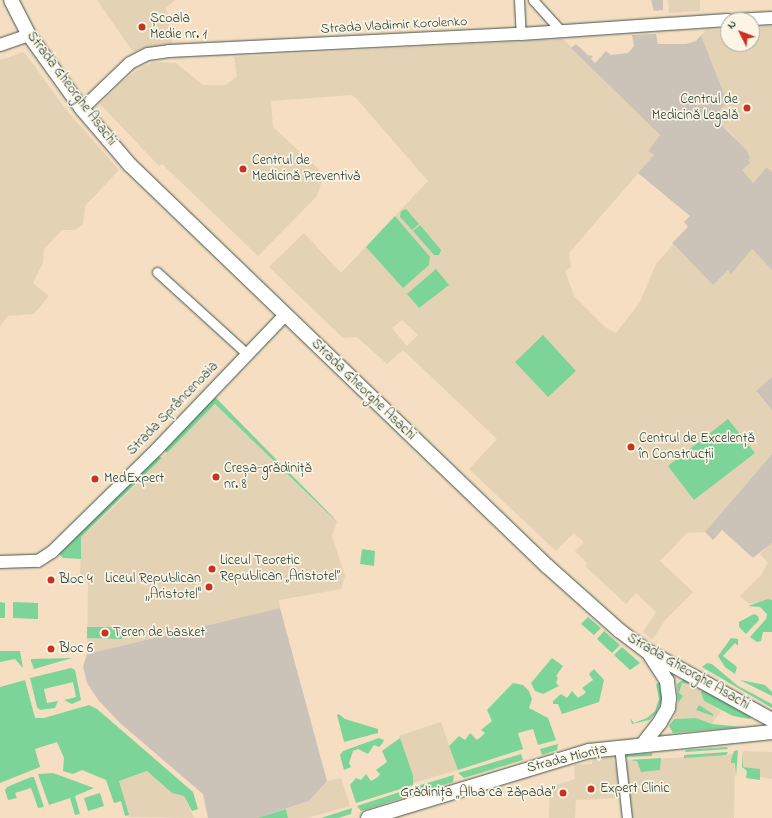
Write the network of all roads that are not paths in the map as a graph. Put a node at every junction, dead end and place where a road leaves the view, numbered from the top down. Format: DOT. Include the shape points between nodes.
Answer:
graph roads {
  1 [pos="11,0"];
  2 [pos="519,0"];
  3 [pos="533,0"];
  4 [pos="772,18"];
  5 [pos="760,19"];
  6 [pos="720,21"];
  7 [pos="562,32"];
  8 [pos="521,34"];
  9 [pos="29,35"];
  10 [pos="0,45"];
  11 [pos="82,109"];
  12 [pos="157,272"];
  13 [pos="285,315"];
  14 [pos="247,354"];
  15 [pos="0,562"];
  16 [pos="648,651"];
  17 [pos="772,720"];
  18 [pos="772,732"];
  19 [pos="643,744"];
  20 [pos="619,746"];
  21 [pos="368,818"];
  22 [pos="627,818"];
  1 -- 9 [label="main road, Strada Gheorghe Asachi"];
  2 -- 8 [label="street"];
  3 -- 7 [label="street"];
  4 -- 5 [label="main road"];
  6 -- 7 [label="main road, Strada Vladimir Korolenko"];
  7 -- 8 [label="main road, Strada Vladimir Korolenko"];
  8 -- 11 [label="main road, Strada Vladimir Korolenko" via="169,50 148,54 130,63"];
  9 -- 10 [label="main road"];
  9 -- 11 [label="main road, Strada Gheorghe Asachi"];
  11 -- 13 [label="main road, Strada Gheorghe Asachi" via="130,165"];
  12 -- 14 [label="street"];
  13 -- 14 [label="main road, Strada Sprâncenoaia"];
  13 -- 16 [label="main road, Strada Gheorghe Asachi" via="547,566 620,631"];
  14 -- 15 [label="main road, Strada Sprâncenoaia" via="157,449 52,552 38,561"];
  16 -- 17 [label="main road, Strada Gheorghe Asachi"];
  16 -- 19 [label="main road" via="663,670 669,698 660,722"];
  18 -- 19 [label="main road, Strada Miorița"];
  19 -- 20 [label="main road, Strada Miorița"];
  20 -- 21 [label="main road, Strada Miorița" via="564,757"];
  20 -- 22 [label="street"];
}
